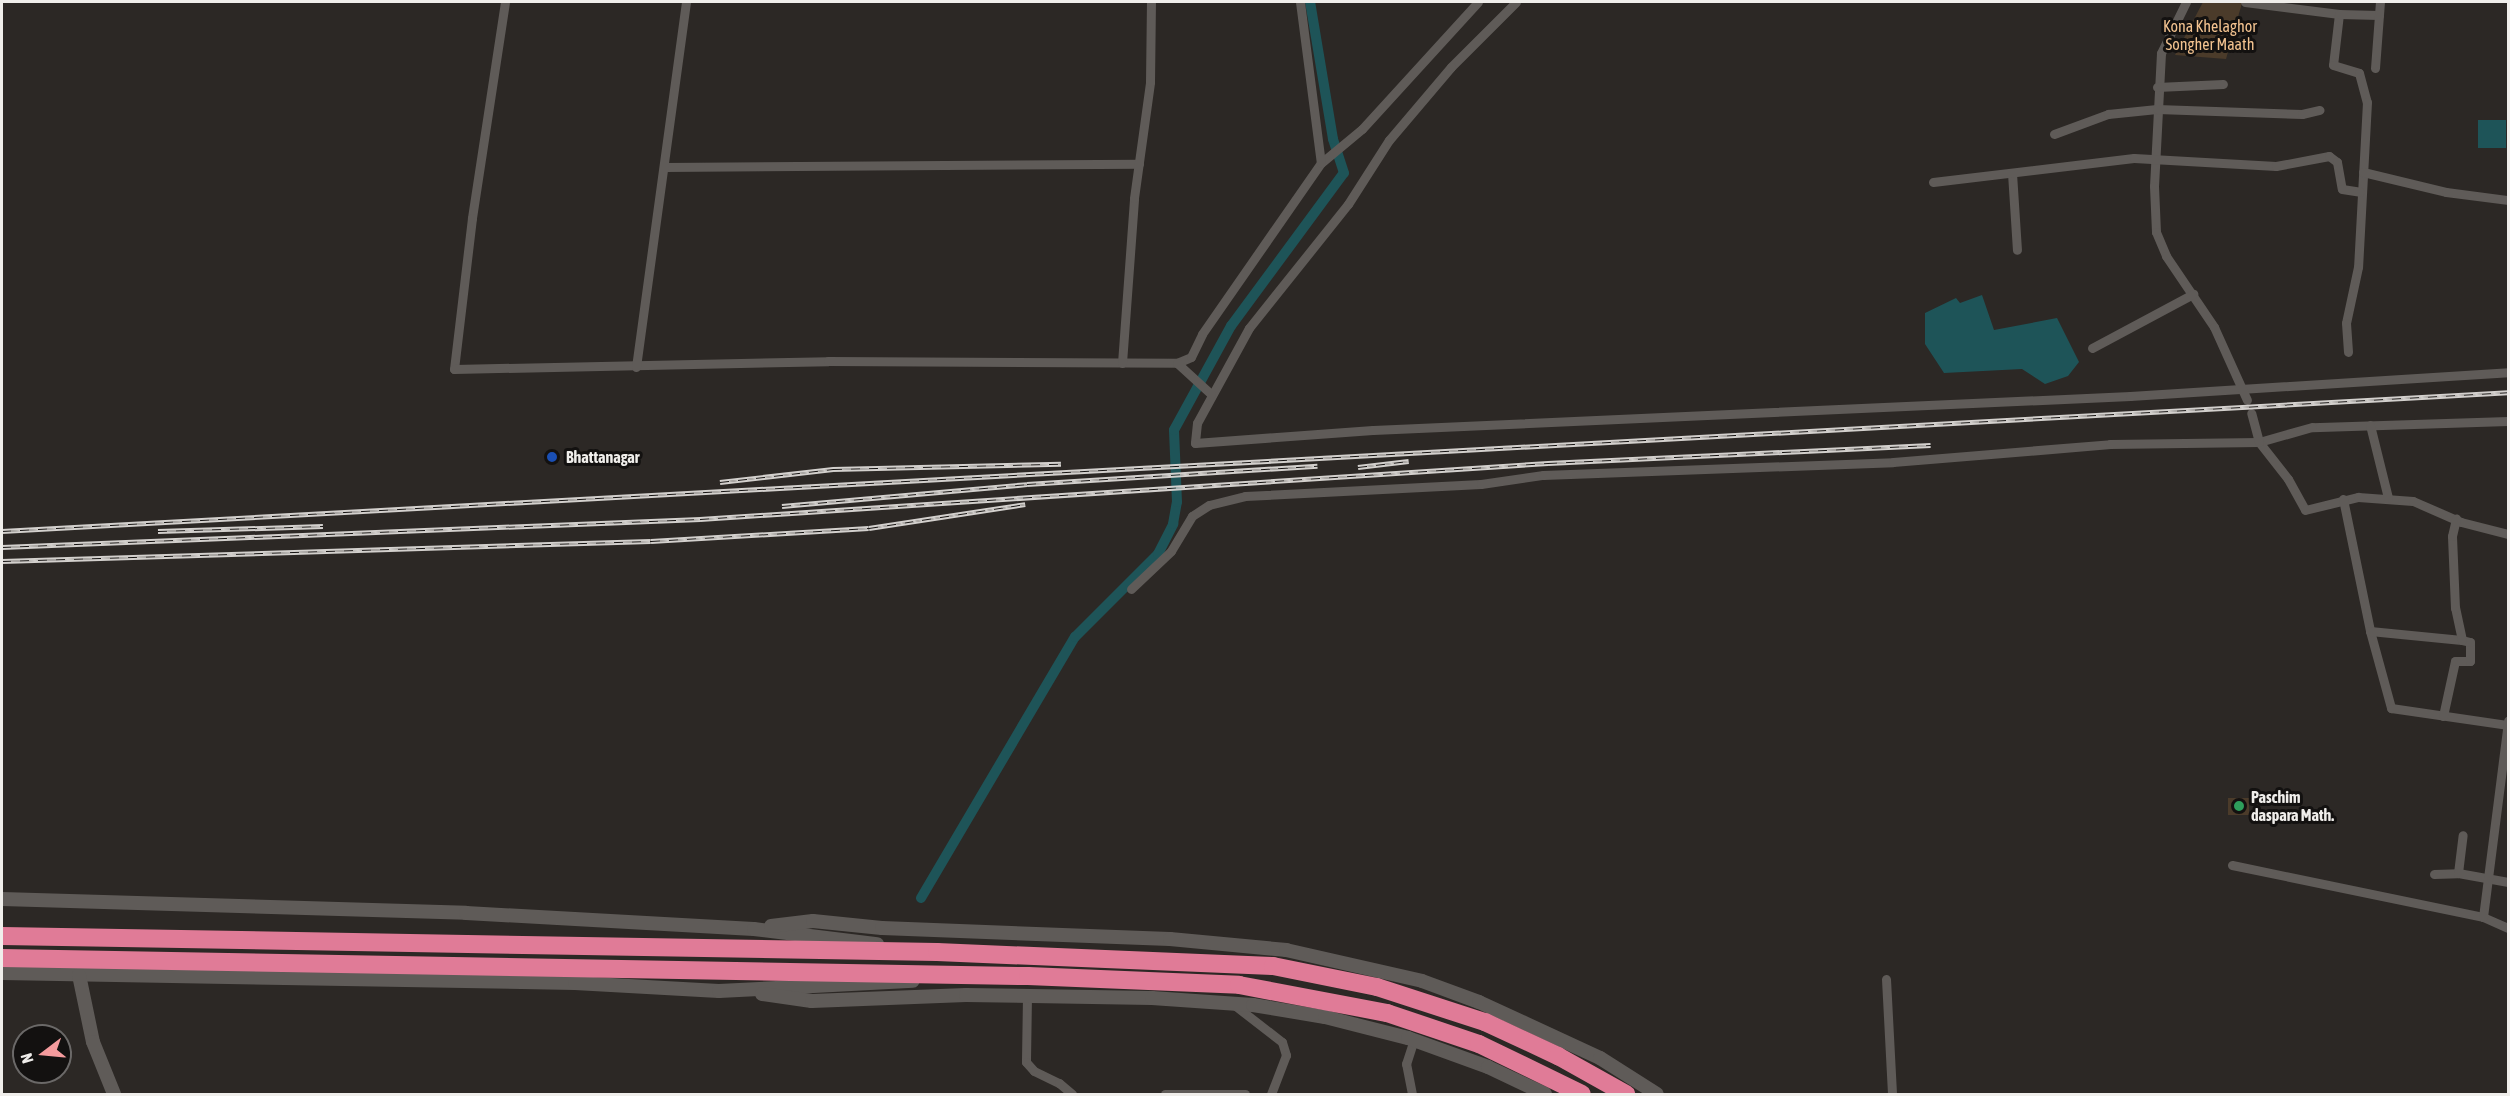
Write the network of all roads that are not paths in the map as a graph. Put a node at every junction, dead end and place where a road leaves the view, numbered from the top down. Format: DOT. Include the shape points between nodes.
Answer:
graph roads {
  1 [pos="505,2"];
  2 [pos="686,2"];
  3 [pos="1151,2"];
  4 [pos="1300,2"];
  5 [pos="1478,2"];
  6 [pos="1516,2"];
  7 [pos="2186,2"];
  8 [pos="2245,2"];
  9 [pos="2380,2"];
  10 [pos="2339,14"];
  11 [pos="2379,15"];
  12 [pos="2375,68"];
  13 [pos="2223,84"];
  14 [pos="2157,87"];
  15 [pos="2157,109"];
  16 [pos="2320,110"];
  17 [pos="2054,135"];
  18 [pos="2156,159"];
  19 [pos="1321,163"];
  20 [pos="1139,164"];
  21 [pos="664,167"];
  22 [pos="2363,172"];
  23 [pos="2012,173"];
  24 [pos="1933,182"];
  25 [pos="2360,192"];
  26 [pos="2508,200"];
  27 [pos="2017,250"];
  28 [pos="2193,294"];
  29 [pos="2092,348"];
  30 [pos="2349,352"];
  31 [pos="1122,363"];
  32 [pos="1177,363"];
  33 [pos="636,367"];
  34 [pos="2508,372"];
  35 [pos="2244,389"];
  36 [pos="1211,394"];
  37 [pos="2247,400"];
  38 [pos="2251,413"];
  39 [pos="2508,421"];
  40 [pos="2370,425"];
  41 [pos="2259,442"];
  42 [pos="2388,498"];
  43 [pos="2343,499"];
  44 [pos="2456,518"];
  45 [pos="2508,534"];
  46 [pos="1131,589"];
  47 [pos="2370,631"];
  48 [pos="2462,640"];
  49 [pos="2443,716"];
  50 [pos="2507,722"];
  51 [pos="2463,836"];
  52 [pos="2232,865"];
  53 [pos="2458,873"];
  54 [pos="2434,874"];
  55 [pos="2487,878"];
  56 [pos="2508,882"];
  57 [pos="2,899"];
  58 [pos="2483,917"];
  59 [pos="2508,928"];
  60 [pos="754,929"];
  61 [pos="2,936"];
  62 [pos="937,952"];
  63 [pos="2,958"];
  64 [pos="2,973"];
  65 [pos="80,975"];
  66 [pos="977,976"];
  67 [pos="1886,980"];
  68 [pos="742,990"];
  69 [pos="1026,996"];
  70 [pos="1231,1002"];
  71 [pos="1414,1040"];
  72 [pos="114,1095"];
  73 [pos="1072,1095"];
  74 [pos="1165,1095"];
  75 [pos="1245,1095"];
  76 [pos="1271,1095"];
  77 [pos="1412,1095"];
  78 [pos="1545,1095"];
  79 [pos="1582,1095"];
  80 [pos="1626,1095"];
  81 [pos="1657,1095"];
  82 [pos="1892,1095"];
  1 -- 33 [label="street" via="454,369"];
  2 -- 21 [label="street"];
  3 -- 20 [label="street" via="1150,82"];
  4 -- 19 [label="street"];
  5 -- 19 [label="street" via="1346,144"];
  6 -- 36 [label="street" via="1451,67 1389,140 1348,204 1250,328"];
  7 -- 14 [label="street" via="2161,53"];
  8 -- 10 [label="street"];
  9 -- 11 [label="street"];
  10 -- 11 [label="street"];
  10 -- 22 [label="street" via="2333,65 2359,73 2367,102"];
  11 -- 12 [label="street"];
  13 -- 14 [label="street"];
  14 -- 15 [label="street"];
  15 -- 16 [label="street" via="2302,114"];
  15 -- 17 [label="street" via="2108,114"];
  15 -- 18 [label="street"];
  18 -- 23 [label="street"];
  18 -- 25 [label="street" via="2276,166 2329,156 2337,162 2342,189"];
  18 -- 28 [label="street" via="2156,232 2166,256"];
  19 -- 32 [label="street" via="1202,334 1191,357"];
  20 -- 21 [label="street"];
  20 -- 31 [label="street"];
  21 -- 33 [label="street"];
  22 -- 25 [label="street"];
  22 -- 26 [label="street" via="2446,192"];
  23 -- 24 [label="street"];
  23 -- 27 [label="street"];
  25 -- 30 [label="street" via="2358,267 2346,322"];
  28 -- 29 [label="street"];
  28 -- 35 [label="street"];
  31 -- 32 [label="street"];
  31 -- 33 [label="street" via="828,361"];
  32 -- 36 [label="street"];
  34 -- 35 [label="street"];
  35 -- 36 [label="street" via="1662,420 1373,430 1195,443 1197,423"];
  35 -- 37 [label="street"];
  38 -- 41 [label="street"];
  39 -- 40 [label="street"];
  40 -- 41 [label="street" via="2312,427"];
  40 -- 42 [label="street"];
  41 -- 43 [label="street" via="2288,479 2305,510"];
  41 -- 46 [label="street" via="2110,444 1893,462 1543,476 1481,484 1245,496 1209,505 1192,516 1171,551"];
  42 -- 43 [label="street"];
  42 -- 44 [label="street" via="2413,501"];
  43 -- 47 [label="street"];
  44 -- 45 [label="street"];
  44 -- 48 [label="street" via="2452,559 2455,608"];
  47 -- 48 [label="street"];
  47 -- 49 [label="street" via="2391,708"];
  48 -- 49 [label="street" via="2470,642 2470,661 2455,661"];
  49 -- 50 [label="street"];
  50 -- 55 [label="street" via="2505,764"];
  51 -- 53 [label="street"];
  52 -- 58 [label="street"];
  53 -- 54 [label="street"];
  53 -- 55 [label="street"];
  55 -- 56 [label="street"];
  55 -- 58 [label="street"];
  57 -- 60 [label="street" via="466,913"];
  58 -- 59 [label="street"];
  60 -- 62 [label="street"];
  60 -- 81 [label="street" via="813,921 863,927 1170,939 1286,950 1422,981 1479,1002 1600,1058"];
  61 -- 62 [label="highway"];
  62 -- 80 [label="highway" via="1175,959 1273,966 1346,980 1485,1022 1558,1056"];
  63 -- 66 [label="highway"];
  64 -- 65 [label="street"];
  65 -- 68 [label="street" via="406,979"];
  65 -- 72 [label="street" via="93,1042"];
  66 -- 68 [label="street"];
  66 -- 79 [label="highway" via="1175,980 1309,995 1388,1013 1479,1044"];
  67 -- 82 [label="street"];
  68 -- 69 [label="street" via="796,1001"];
  69 -- 70 [label="street"];
  69 -- 73 [label="street" via="1026,1062"];
  70 -- 71 [label="street" via="1325,1017"];
  70 -- 76 [label="street" via="1282,1042 1286,1055"];
  71 -- 77 [label="street" via="1406,1064"];
  71 -- 78 [label="street" via="1488,1067"];
  74 -- 75 [label="street"];
}
